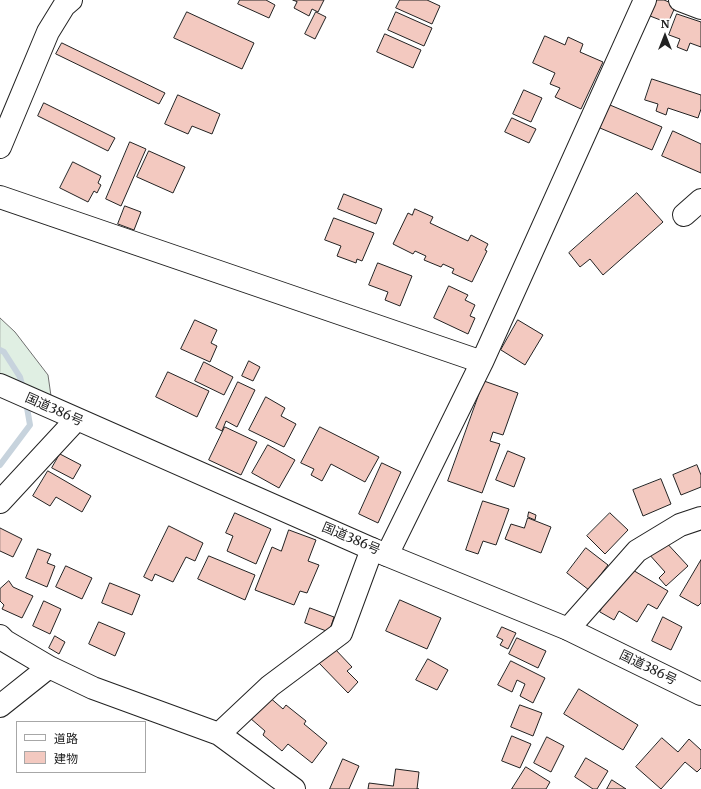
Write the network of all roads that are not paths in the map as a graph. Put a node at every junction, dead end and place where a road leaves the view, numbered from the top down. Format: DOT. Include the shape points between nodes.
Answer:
graph roads {
  1 [pos="71,0"];
  2 [pos="645,0"];
  3 [pos="680,0"];
  4 [pos="701,8"];
  5 [pos="0,147"];
  6 [pos="0,197"];
  7 [pos="701,200"];
  8 [pos="684,215"];
  9 [pos="482,362"];
  10 [pos="0,385"];
  11 [pos="71,417"];
  12 [pos="0,502"];
  13 [pos="701,518"];
  14 [pos="380,552"];
  15 [pos="568,629"];
  16 [pos="0,636"];
  17 [pos="49,667"];
  18 [pos="701,694"];
  19 [pos="0,706"];
  20 [pos="219,734"];
  21 [pos="294,789"];
  1 -- 5 [label="main road" via="64,6 48,32"];
  2 -- 9 [label="main road"];
  3 -- 4 [label="main road"];
  6 -- 9 [label="main road"];
  7 -- 8 [label="main road"];
  9 -- 14 [label="main road"];
  10 -- 11 [label="main road, 国道386号"];
  11 -- 12 [label="main road"];
  11 -- 14 [label="main road, 国道386号"];
  13 -- 15 [label="main road" via="680,525 638,550"];
  14 -- 15 [label="main road, 国道386号"];
  14 -- 20 [label="main road" via="341,633 270,686"];
  15 -- 18 [label="main road, 国道386号"];
  16 -- 17 [label="main road"];
  17 -- 19 [label="main road"];
  17 -- 20 [label="main road" via="93,688"];
  20 -- 21 [label="main road"];
}
